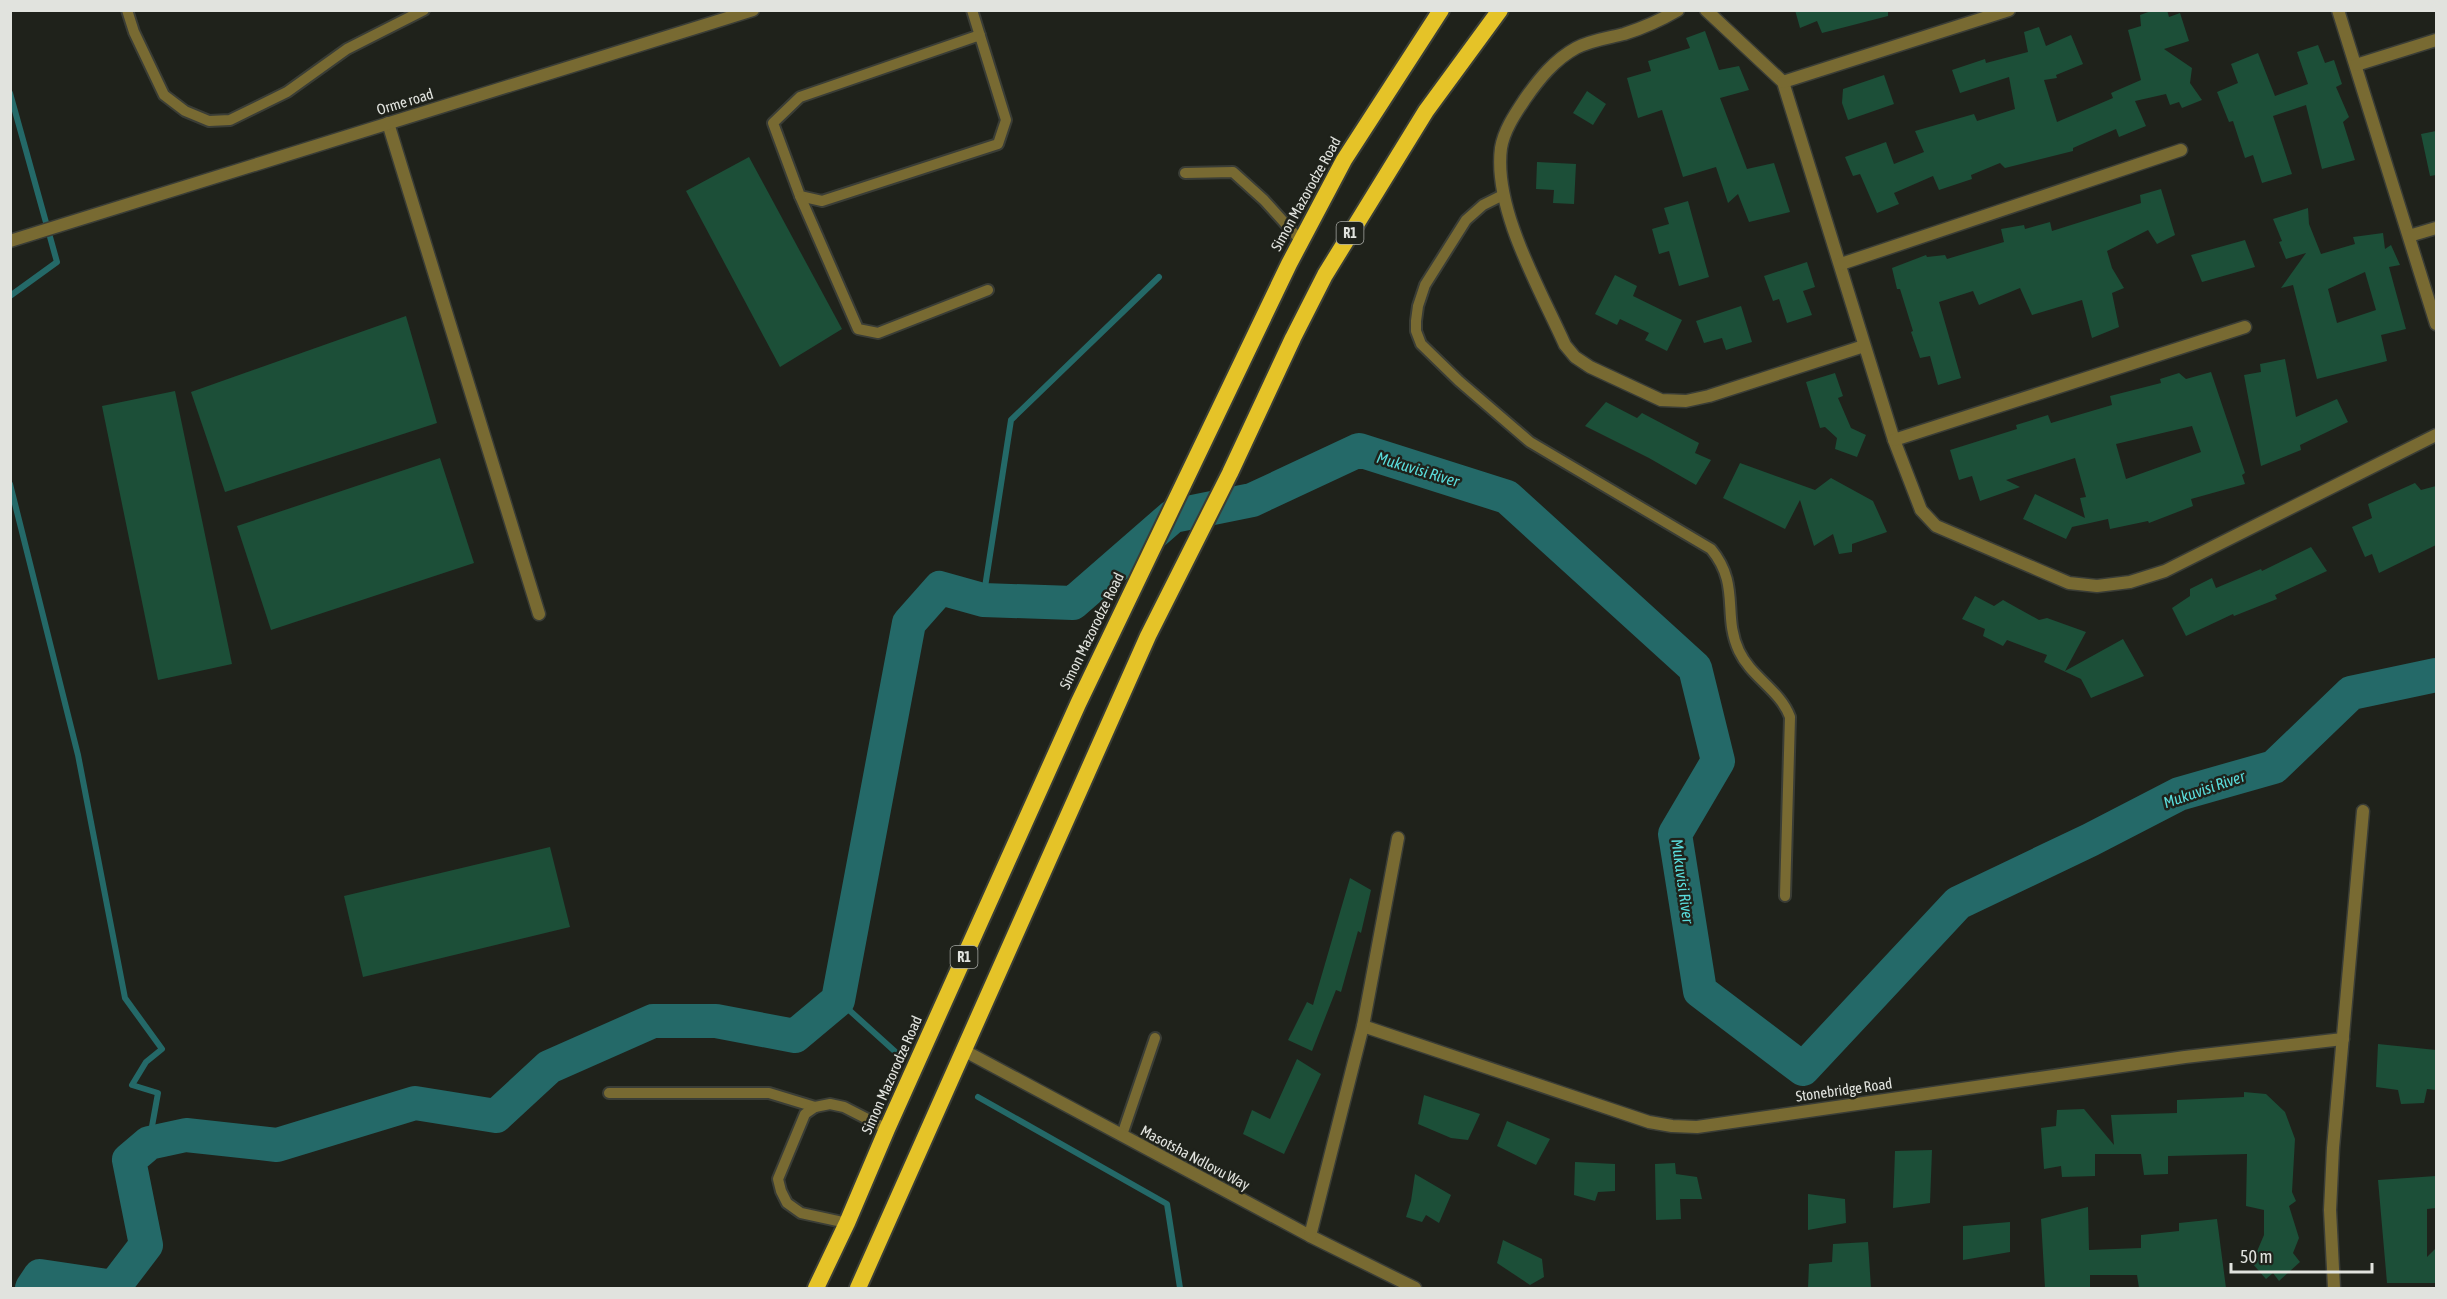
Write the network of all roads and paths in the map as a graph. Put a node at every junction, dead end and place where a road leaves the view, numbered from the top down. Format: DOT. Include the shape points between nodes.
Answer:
graph roads {
  1 [pos="127,10"];
  2 [pos="424,10"];
  3 [pos="753,10"];
  4 [pos="972,10"];
  5 [pos="1441,10"];
  6 [pos="1500,10"];
  7 [pos="1678,10"];
  8 [pos="1706,10"];
  9 [pos="2009,10"];
  10 [pos="2338,10"];
  11 [pos="980,35"];
  12 [pos="2436,40"];
  13 [pos="2356,65"];
  14 [pos="1783,82"];
  15 [pos="388,123"];
  16 [pos="2181,150"];
  17 [pos="1185,173"];
  18 [pos="1503,195"];
  19 [pos="800,196"];
  20 [pos="2436,228"];
  21 [pos="2409,237"];
  22 [pos="10,241"];
  23 [pos="1301,241"];
  24 [pos="1840,264"];
  25 [pos="988,290"];
  26 [pos="2436,324"];
  27 [pos="2245,327"];
  28 [pos="1864,346"];
  29 [pos="2436,435"];
  30 [pos="1894,440"];
  31 [pos="539,614"];
  32 [pos="2363,811"];
  33 [pos="1398,838"];
  34 [pos="1785,896"];
  35 [pos="1363,1026"];
  36 [pos="1155,1038"];
  37 [pos="2343,1039"];
  38 [pos="963,1050"];
  39 [pos="609,1093"];
  40 [pos="815,1107"];
  41 [pos="887,1128"];
  42 [pos="1122,1135"];
  43 [pos="847,1223"];
  44 [pos="1310,1236"];
  45 [pos="816,1288"];
  46 [pos="858,1288"];
  47 [pos="1415,1288"];
  48 [pos="2334,1288"];
  1 -- 2 [label="lane" via="164,95 185,111 209,121 230,120 287,92 347,49"];
  3 -- 15 [label="street, Orme road"];
  4 -- 11 [label="lane"];
  5 -- 23 [label="highway, Simon Mazorodze Road / R1" via="1344,160"];
  6 -- 38 [label="highway, R1" via="1426,111 1325,275 1148,636"];
  7 -- 18 [label="street" via="1645,26 1577,48 1538,80 1508,127 1502,146"];
  8 -- 14 [label="street"];
  9 -- 14 [label="street"];
  10 -- 13 [label="street"];
  11 -- 19 [label="lane" via="800,97 774,123"];
  11 -- 19 [label="lane" via="1006,120 998,144 822,201"];
  12 -- 13 [label="street"];
  13 -- 21 [label="street"];
  14 -- 24 [label="street"];
  15 -- 22 [label="street, Orme road"];
  15 -- 31 [label="street"];
  16 -- 24 [label="street"];
  17 -- 23 [label="lane" via="1233,172"];
  18 -- 28 [label="street" via="1509,219 1565,345 1590,367 1661,400 1686,401 1709,396"];
  18 -- 34 [label="lane" via="1466,220 1425,285 1416,321 1421,344 1530,442 1711,549 1720,560 1728,581 1739,650 1746,663 1780,698 1790,717"];
  19 -- 25 [label="lane" via="858,329 878,333"];
  20 -- 21 [label="street"];
  21 -- 26 [label="street"];
  23 -- 41 [label="highway, Simon Mazorodze Road / R1" via="1073,714"];
  24 -- 28 [label="street"];
  27 -- 30 [label="street"];
  28 -- 30 [label="street"];
  29 -- 30 [label="street" via="2165,571 2130,582 2097,586 2069,583 1936,526 1921,510"];
  32 -- 37 [label="street"];
  33 -- 35 [label="street"];
  35 -- 37 [label="street, Stonebridge Road" via="1648,1122 1697,1127 2185,1057"];
  35 -- 44 [label="street"];
  36 -- 42 [label="lane"];
  37 -- 48 [label="street" via="2331,1185"];
  38 -- 42 [label="street, Masotsha Ndlovu Way"];
  38 -- 46 [label="highway, R1"];
  39 -- 40 [label="lane" via="769,1094"];
  40 -- 41 [label="lane" via="844,1107"];
  40 -- 43 [label="lane" via="805,1114 782,1168 778,1179 781,1191 787,1203 801,1213"];
  41 -- 43 [label="highway, Simon Mazorodze Road / R1"];
  42 -- 44 [label="street, Masotsha Ndlovu Way"];
  43 -- 45 [label="highway, Simon Mazorodze Road / R1"];
  44 -- 47 [label="street, Masotsha Ndlovu Way"];
}
